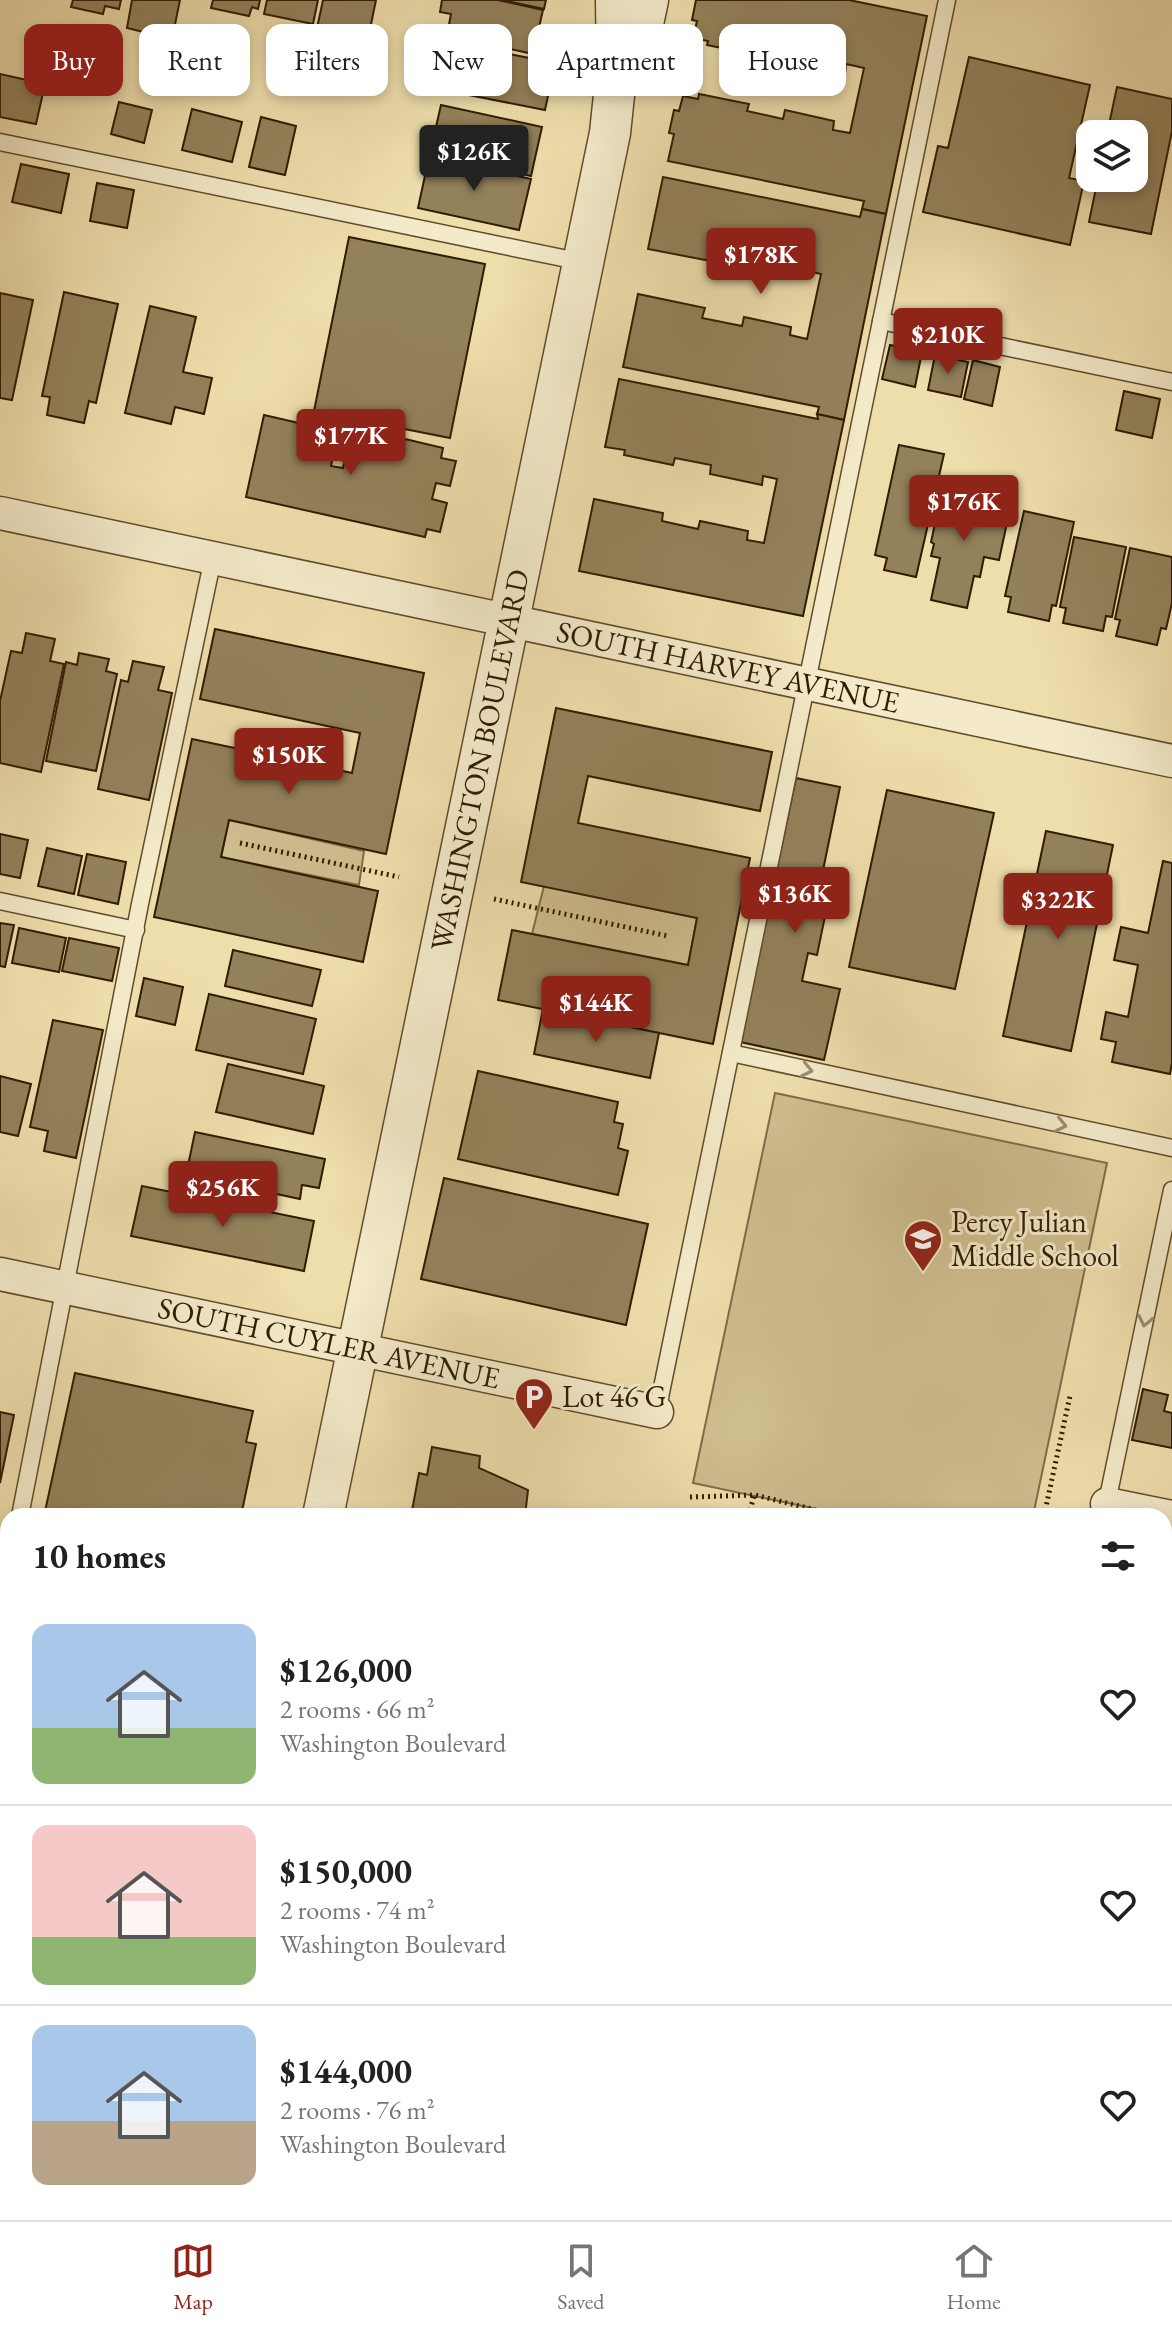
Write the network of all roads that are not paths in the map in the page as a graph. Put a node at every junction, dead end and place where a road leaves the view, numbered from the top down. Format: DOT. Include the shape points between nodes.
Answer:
graph roads {
  1 [pos="616,0"];
  2 [pos="648,0"];
  3 [pos="947,0"];
  4 [pos="610,133"];
  5 [pos="0,142"];
  6 [pos="583,263"];
  7 [pos="881,321"];
  8 [pos="1172,382"];
  9 [pos="0,513"];
  10 [pos="213,558"];
  11 [pos="509,621"];
  12 [pos="806,684"];
  13 [pos="1172,761"];
  14 [pos="0,901"];
  15 [pos="136,930"];
  16 [pos="731,1053"];
  17 [pos="1172,1148"];
  18 [pos="1172,1190"];
  19 [pos="0,1274"];
  20 [pos="65,1288"];
  21 [pos="358,1350"];
  22 [pos="657,1412"];
  23 [pos="22,1508"];
  24 [pos="325,1508"];
  25 [pos="1106,1508"];
  1 -- 4 [label="street, WASHINGTON BOULEVARD" via="617,67"];
  2 -- 4 [label="street" via="636,57"];
  3 -- 7 [label="lane"];
  4 -- 6 [label="street, WASHINGTON BOULEVARD"];
  5 -- 6 [label="lane"];
  6 -- 11 [label="street, WASHINGTON BOULEVARD"];
  7 -- 8 [label="lane"];
  7 -- 12 [label="lane"];
  9 -- 10 [label="street, SOUTH HARVEY AVENUE"];
  10 -- 11 [label="street, SOUTH HARVEY AVENUE"];
  10 -- 15 [label="lane"];
  11 -- 12 [label="street, SOUTH HARVEY AVENUE"];
  11 -- 21 [label="street, WASHINGTON BOULEVARD"];
  12 -- 13 [label="street, SOUTH HARVEY AVENUE"];
  12 -- 16 [label="lane"];
  14 -- 15 [label="lane"];
  15 -- 20 [label="lane"];
  16 -- 17 [label="lane, one-way"];
  16 -- 22 [label="lane"];
  18 -- 25 [label="lane, one-way"];
  19 -- 20 [label="street, SOUTH CUYLER AVENUE"];
  20 -- 21 [label="street, SOUTH CUYLER AVENUE"];
  20 -- 23 [label="lane"];
  21 -- 22 [label="street, SOUTH CUYLER AVENUE"];
  21 -- 24 [label="street, WASHINGTON BOULEVARD"];
}
